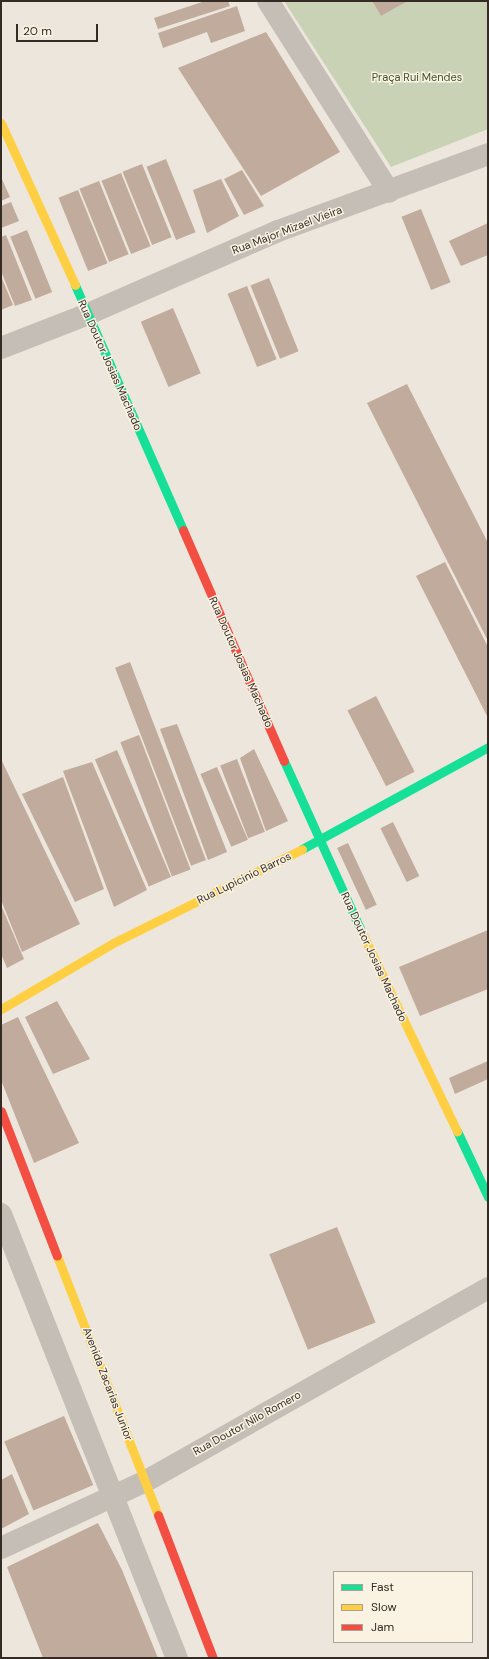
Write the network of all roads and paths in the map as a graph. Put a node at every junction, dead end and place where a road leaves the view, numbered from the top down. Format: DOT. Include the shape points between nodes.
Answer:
graph roads {
  1 [pos="268,1"];
  2 [pos="1,123"];
  3 [pos="488,154"];
  4 [pos="389,192"];
  5 [pos="88,314"];
  6 [pos="1,348"];
  7 [pos="488,747"];
  8 [pos="319,841"];
  9 [pos="1,1009"];
  10 [pos="1,1111"];
  11 [pos="488,1198"];
  12 [pos="1,1214"];
  13 [pos="488,1288"];
  14 [pos="146,1481"];
  15 [pos="111,1495"];
  16 [pos="1,1548"];
  17 [pos="177,1658"];
  18 [pos="213,1658"];
  1 -- 4 [label="street"];
  2 -- 5 [label="street, Rua Doutor Josias Machado"];
  3 -- 4 [label="street, Rua Major Mizael Vieira"];
  4 -- 5 [label="street, Rua Major Mizael Vieira" via="278,231"];
  5 -- 6 [label="street, Rua Major Mizael Vieira"];
  5 -- 8 [label="street, Rua Doutor Josias Machado"];
  7 -- 8 [label="street, Rua Lupicinio Barros"];
  8 -- 9 [label="street, Rua Lupicinio Barros" via="114,943"];
  8 -- 11 [label="street, Rua Doutor Josias Machado"];
  10 -- 14 [label="street, Avenida Zacarias Junior"];
  12 -- 15 [label="street"];
  13 -- 14 [label="street, Rua Doutor Nilo Romero"];
  14 -- 15 [label="street, Rua Doutor Nilo Romero"];
  14 -- 18 [label="street, Avenida Zacarias Junior"];
  15 -- 16 [label="street, Rua Doutor Nilo Romero"];
  15 -- 17 [label="street"];
}
